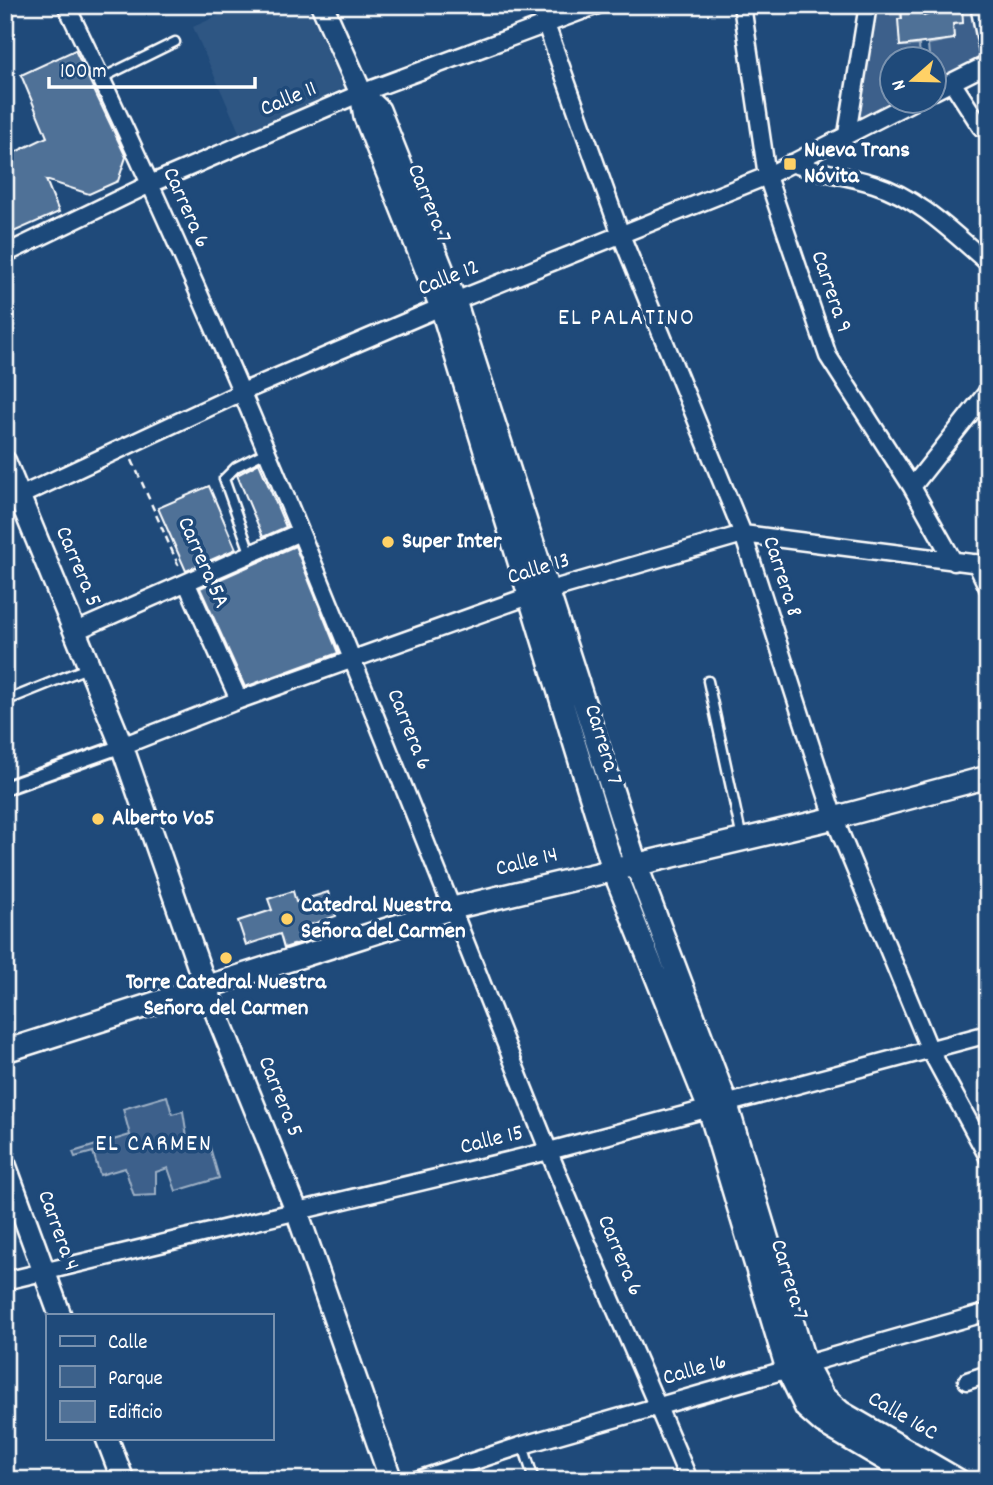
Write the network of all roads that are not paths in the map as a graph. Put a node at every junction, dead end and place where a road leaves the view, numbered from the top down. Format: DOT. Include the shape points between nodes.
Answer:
graph roads {
  1 [pos="66,5"];
  2 [pos="322,5"];
  3 [pos="539,5"];
  4 [pos="598,5"];
  5 [pos="742,5"];
  6 [pos="868,5"];
  7 [pos="979,5"];
  8 [pos="546,25"];
  9 [pos="175,42"];
  10 [pos="988,51"];
  11 [pos="988,64"];
  12 [pos="102,78"];
  13 [pos="952,82"];
  14 [pos="948,84"];
  15 [pos="362,93"];
  16 [pos="884,116"];
  17 [pos="981,127"];
  18 [pos="847,134"];
  19 [pos="791,163"];
  20 [pos="767,176"];
  21 [pos="150,184"];
  22 [pos="621,235"];
  23 [pos="5,254"];
  24 [pos="988,263"];
  25 [pos="448,304"];
  26 [pos="988,391"];
  27 [pos="242,392"];
  28 [pos="268,452"];
  29 [pos="5,462"];
  30 [pos="912,487"];
  31 [pos="12,500"];
  32 [pos="300,532"];
  33 [pos="743,534"];
  34 [pos="252,556"];
  35 [pos="954,562"];
  36 [pos="982,564"];
  37 [pos="187,584"];
  38 [pos="988,588"];
  39 [pos="538,593"];
  40 [pos="76,631"];
  41 [pos="355,658"];
  42 [pos="89,667"];
  43 [pos="708,681"];
  44 [pos="239,700"];
  45 [pos="5,701"];
  46 [pos="122,746"];
  47 [pos="988,777"];
  48 [pos="5,788"];
  49 [pos="834,818"];
  50 [pos="742,839"];
  51 [pos="636,864"];
  52 [pos="613,869"];
  53 [pos="453,908"];
  54 [pos="205,985"];
  55 [pos="988,1034"];
  56 [pos="929,1048"];
  57 [pos="5,1051"];
  58 [pos="717,1104"];
  59 [pos="549,1151"];
  60 [pos="987,1152"];
  61 [pos="5,1165"];
  62 [pos="297,1212"];
  63 [pos="44,1272"];
  64 [pos="5,1281"];
  65 [pos="988,1312"];
  66 [pos="60,1314"];
  67 [pos="796,1366"];
  68 [pos="988,1374"];
  69 [pos="967,1381"];
  70 [pos="814,1402"];
  71 [pos="658,1406"];
  72 [pos="108,1440"];
  73 [pos="523,1445"];
  74 [pos="123,1480"];
  75 [pos="391,1480"];
  76 [pos="417,1480"];
  77 [pos="534,1480"];
  78 [pos="689,1480"];
  79 [pos="920,1480"];
  80 [pos="958,1480"];
  1 -- 12 [label="street, Carrera 6"];
  2 -- 15 [label="main road, Carrera 7"];
  3 -- 8 [label="street, Carrera 8"];
  4 -- 8 [label="street, Calle 11"];
  5 -- 20 [label="street, Carrera 9"];
  6 -- 18 [label="street"];
  7 -- 10 [label="street"];
  8 -- 15 [label="street, Calle 11"];
  8 -- 22 [label="street, Carrera 8"];
  9 -- 12 [label="lane"];
  11 -- 13 [label="street"];
  12 -- 21 [label="street, Carrera 6"];
  13 -- 14 [label="street"];
  13 -- 17 [label="street"];
  15 -- 21 [label="street, Calle 11"];
  15 -- 25 [label="main road, Carrera 7" via="379,110"];
  16 -- 18 [label="street, Calle 12"];
  18 -- 19 [label="street, Calle 12"];
  19 -- 20 [label="street, Calle 12"];
  19 -- 24 [label="street" via="873,183 906,197"];
  20 -- 22 [label="street, Calle 12"];
  20 -- 30 [label="street, Carrera 9" via="828,356"];
  21 -- 23 [label="street, Calle 11"];
  21 -- 27 [label="street, Carrera 6"];
  22 -- 25 [label="street, Calle 12"];
  22 -- 33 [label="street, Carrera 8"];
  25 -- 27 [label="street, Calle 12"];
  25 -- 39 [label="main road, Carrera 7"];
  26 -- 30 [label="street"];
  27 -- 28 [label="street, Carrera 6"];
  27 -- 31 [label="street, Calle 12"];
  28 -- 32 [label="street, Carrera 6"];
  28 -- 34 [label="lane" via="236,467 223,479"];
  29 -- 31 [label="main road, Carrera 5"];
  30 -- 35 [label="street, Carrera 9"];
  31 -- 40 [label="main road, Carrera 5"];
  32 -- 34 [label="street"];
  32 -- 41 [label="street, Carrera 6"];
  33 -- 35 [label="street, Calle 13"];
  33 -- 39 [label="street, Calle 13"];
  33 -- 49 [label="street, Carrera 8"];
  34 -- 37 [label="street"];
  35 -- 36 [label="street, Calle 13"];
  36 -- 38 [label="street"];
  37 -- 40 [label="street"];
  37 -- 44 [label="street, Carrera 5A"];
  39 -- 41 [label="street, Calle 13"];
  39 -- 51 [label="main road, Carrera 7"];
  39 -- 52 [label="main road, Carrera 7"];
  40 -- 42 [label="main road, Carrera 5"];
  41 -- 44 [label="street, Calle 13"];
  41 -- 53 [label="street, Carrera 6"];
  42 -- 45 [label="lane"];
  42 -- 46 [label="main road, Carrera 5"];
  43 -- 50 [label="lane"];
  44 -- 46 [label="street, Calle 13"];
  46 -- 48 [label="street"];
  46 -- 54 [label="main road, Carrera 5"];
  47 -- 49 [label="main road, Calle 14"];
  49 -- 50 [label="main road, Calle 14"];
  49 -- 56 [label="street, Carrera 8"];
  50 -- 51 [label="main road, Calle 14"];
  51 -- 52 [label="main road, Calle 14"];
  51 -- 58 [label="main road, Carrera 7"];
  52 -- 53 [label="main road, Calle 14"];
  52 -- 58 [label="main road, Carrera 7"];
  53 -- 54 [label="main road, Calle 14"];
  53 -- 59 [label="street, Carrera 6"];
  54 -- 57 [label="main road, Calle 14"];
  54 -- 62 [label="main road, Carrera 5"];
  55 -- 56 [label="street, Calle 15"];
  56 -- 58 [label="street, Calle 15"];
  56 -- 60 [label="street, Carrera 8"];
  58 -- 59 [label="street, Calle 15"];
  58 -- 67 [label="main road, Carrera 7"];
  59 -- 62 [label="street, Calle 15"];
  59 -- 71 [label="street, Carrera 6"];
  61 -- 63 [label="main road, Carrera 4"];
  62 -- 63 [label="street, Calle 15"];
  62 -- 75 [label="main road, Carrera 5"];
  63 -- 64 [label="street, Calle 15"];
  63 -- 66 [label="main road, Carrera 4"];
  65 -- 67 [label="street, Calle 16"];
  67 -- 70 [label="main road, Carrera 7"];
  67 -- 71 [label="street, Calle 16"];
  68 -- 69 [label="street"];
  70 -- 79 [label="main road, Calle 16C" via="823,1423"];
  70 -- 80 [label="main road, Calle 16C" via="841,1412"];
  71 -- 73 [label="street, Calle 16"];
  71 -- 78 [label="street, Carrera 6"];
  72 -- 74 [label="main road"];
  73 -- 76 [label="street, Calle 16"];
  73 -- 77 [label="lane"];
}
